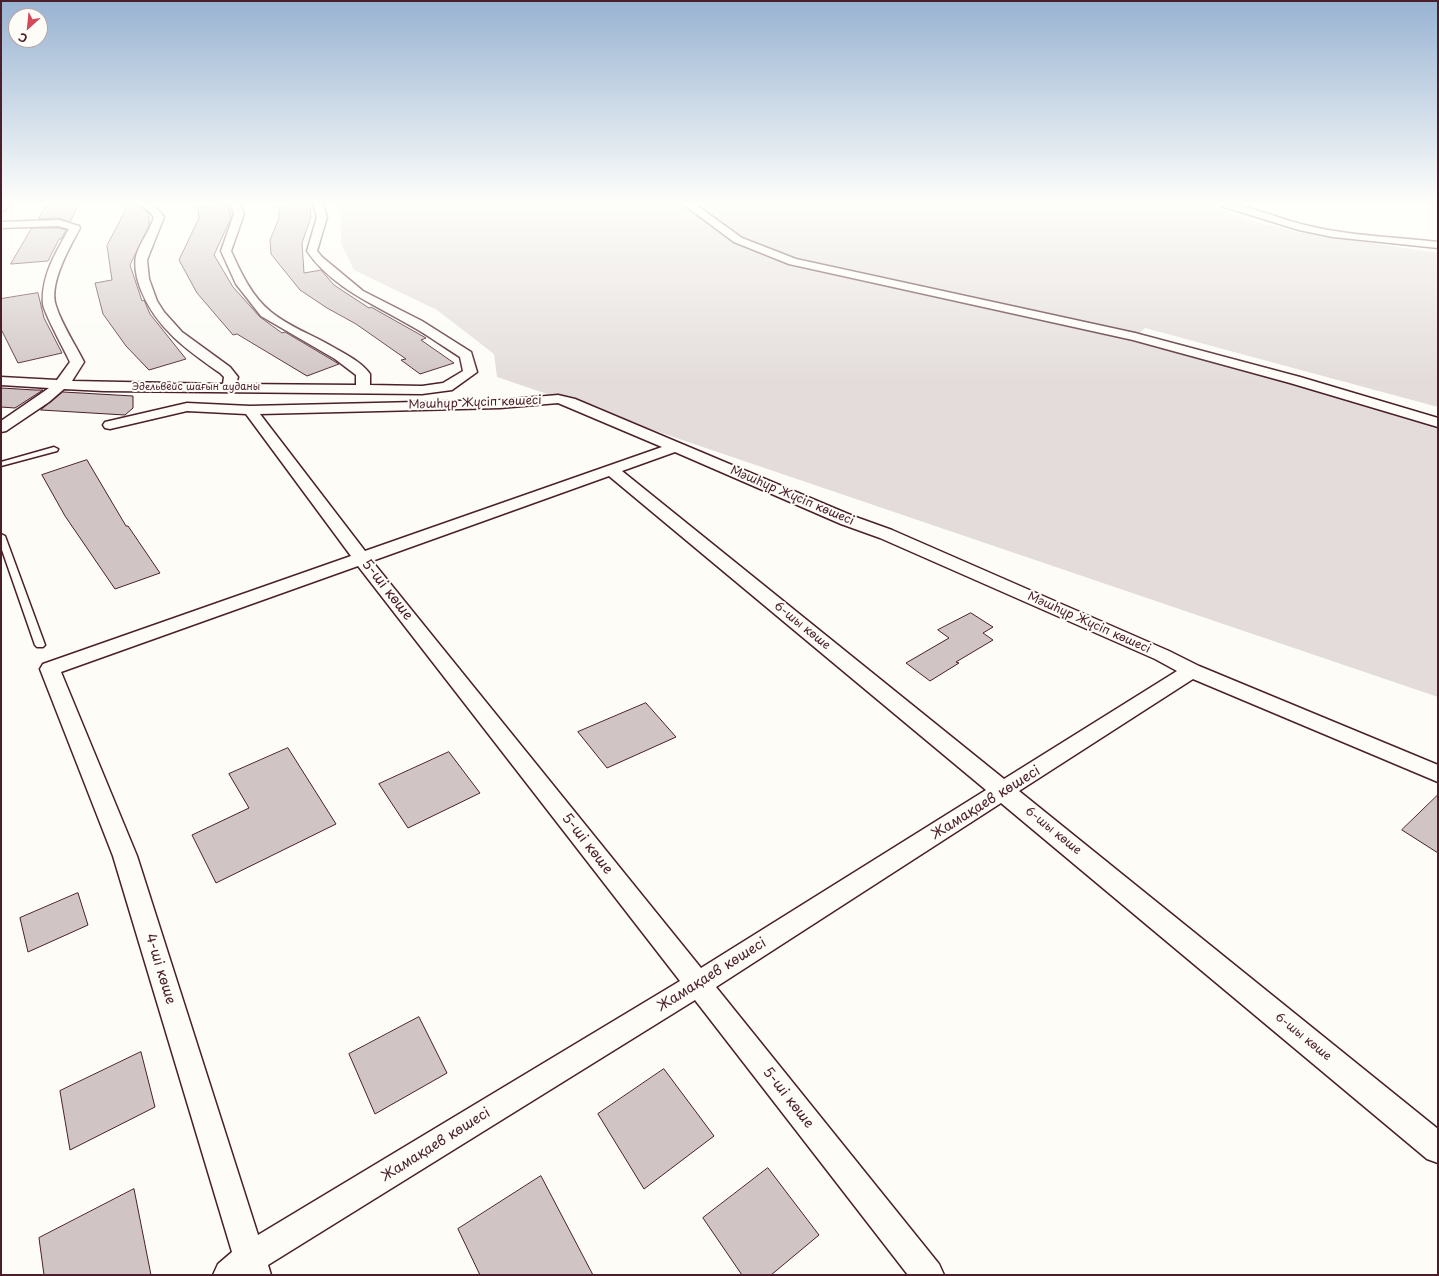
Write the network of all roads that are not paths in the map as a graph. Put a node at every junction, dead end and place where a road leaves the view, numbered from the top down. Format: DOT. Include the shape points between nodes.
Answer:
graph roads {
  1 [pos="56,264"];
  2 [pos="142,264"];
  3 [pos="230,264"];
  4 [pos="323,264"];
  5 [pos="800,264"];
  6 [pos="1,381"];
  7 [pos="62,384"];
  8 [pos="229,387"];
  9 [pos="363,389"];
  10 [pos="250,410"];
  11 [pos="1438,423"];
  12 [pos="110,425"];
  13 [pos="1,428"];
  14 [pos="675,446"];
  15 [pos="54,449"];
  16 [pos="1,464"];
  17 [pos="611,470"];
  18 [pos="1,536"];
  19 [pos="362,558"];
  20 [pos="40,645"];
  21 [pos="1192,671"];
  22 [pos="1438,774"];
  23 [pos="1004,791"];
  24 [pos="698,984"];
  25 [pos="1438,1148"];
  26 [pos="252,1267"];
  27 [pos="229,1275"];
  28 [pos="928,1275"];
  1 -- 7 [label="street" via="50,282 49,305 77,362 75,369"];
  2 -- 8 [label="street" via="141,272 158,315 176,335 225,370 231,377"];
  3 -- 9 [label="street" via="246,290 265,313 348,360 363,374"];
  4 -- 9 [label="street, Эдельвейс шағын ауданы" via="359,293 418,324 466,355 470,372 447,387 422,390"];
  5 -- 11 [label="street" via="1135,337 1294,380"];
  6 -- 7 [label="street, Эдельвейс шағын ауданы"];
  7 -- 8 [label="street, Эдельвейс шағын ауданы" via="104,387"];
  7 -- 13 [label="street"];
  8 -- 9 [label="street, Эдельвейс шағын ауданы"];
  10 -- 12 [label="street, Мәшhүр Жүсіп көшесі" via="187,407"];
  10 -- 14 [label="street, Мәшhүр Жүсіп көшесі" via="500,404 558,399"];
  10 -- 19 [label="street, 5-ші көше"];
  14 -- 17 [label="street"];
  14 -- 21 [label="street, Мәшhүр Жүсіп көшесі" via="894,538 1162,655"];
  15 -- 16 [label="lane"];
  17 -- 19 [label="street"];
  17 -- 23 [label="street, 6-шы көше"];
  18 -- 20 [label="lane"];
  19 -- 24 [label="street, 5-ші көше"];
  19 -- 26 [label="street, 4-ші көше" via="50,669 125,856"];
  21 -- 22 [label="street, Мәшhүр Жүсіп көшесі"];
  21 -- 23 [label="street, Жамақаев көшесі"];
  23 -- 24 [label="street, Жамақаев көшесі"];
  23 -- 25 [label="street, 6-шы көше"];
  24 -- 26 [label="street, Жамақаев көшесі"];
  24 -- 28 [label="street, 5-ші көше"];
  26 -- 27 [label="street, Жамақаев көшесі"];
}
